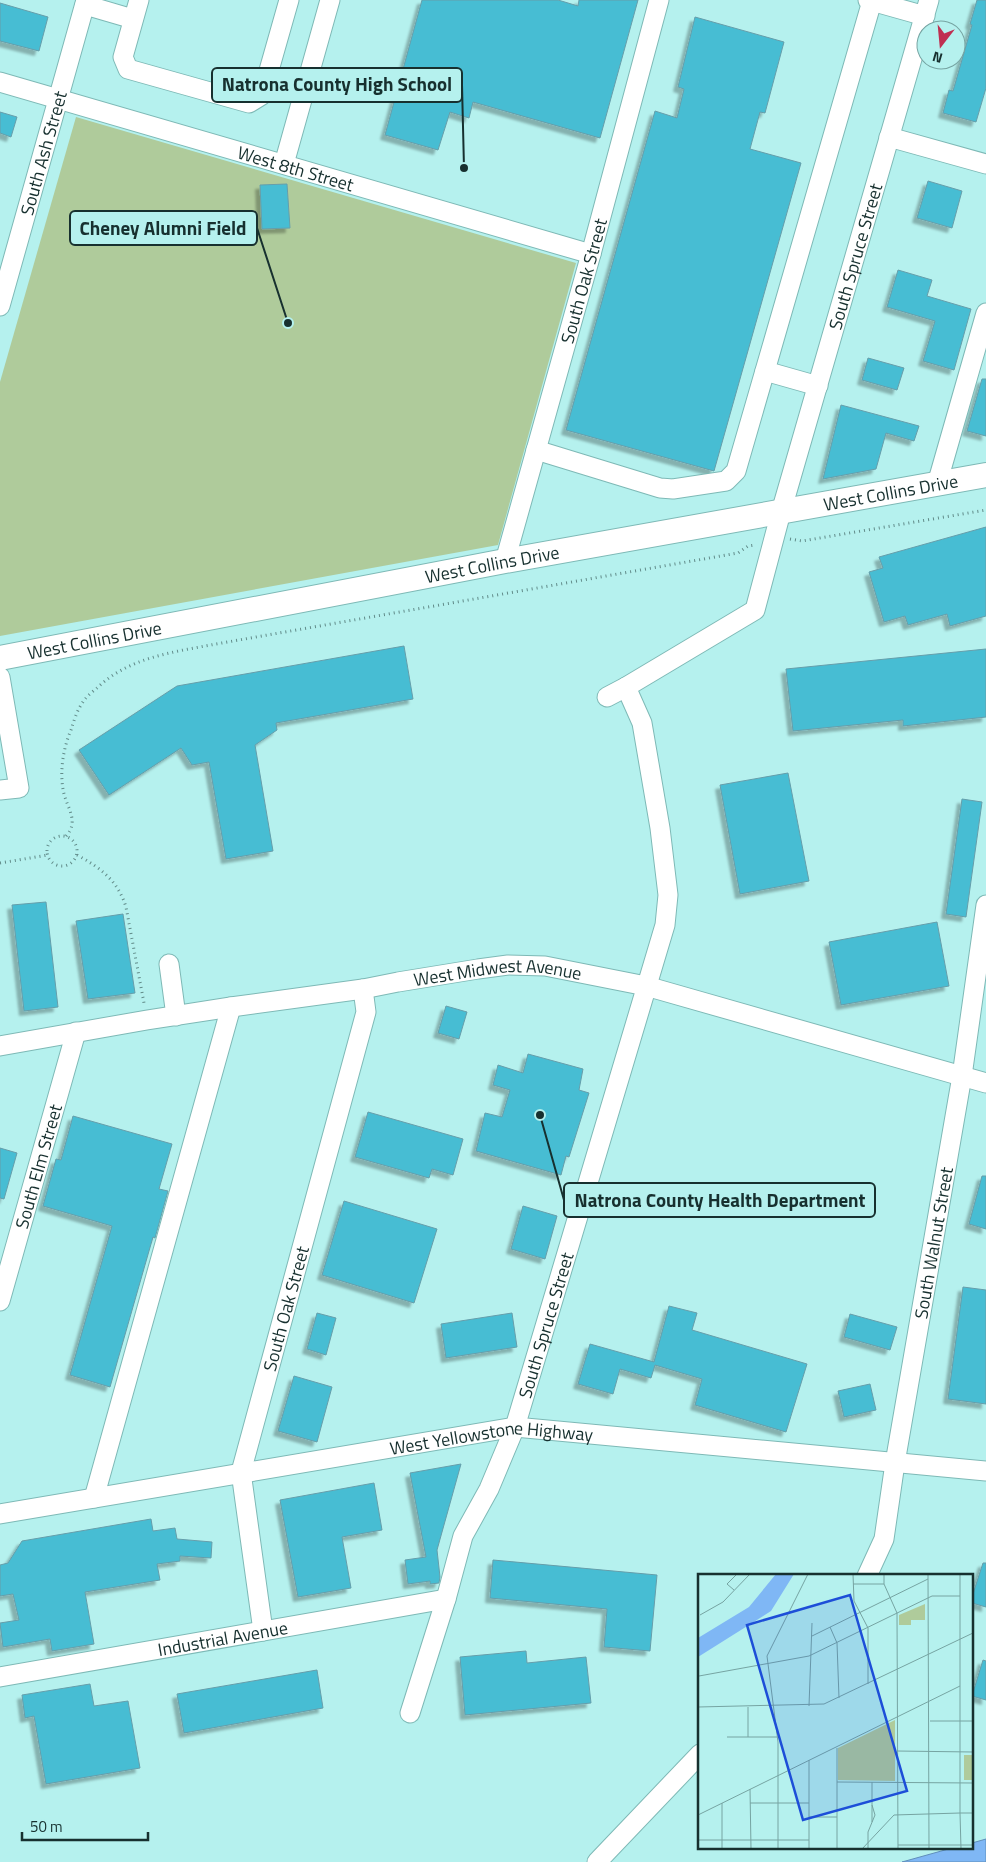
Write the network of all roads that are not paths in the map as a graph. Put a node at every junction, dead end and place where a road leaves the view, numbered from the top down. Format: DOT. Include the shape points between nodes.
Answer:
graph roads {
  1 [pos="139,0"];
  2 [pos="288,0"];
  3 [pos="330,0"];
  4 [pos="659,0"];
  5 [pos="874,1"];
  6 [pos="85,3"];
  7 [pos="927,8"];
  8 [pos="134,19"];
  9 [pos="0,82"];
  10 [pos="58,98"];
  11 [pos="889,137"];
  12 [pos="284,164"];
  13 [pos="986,164"];
  14 [pos="591,254"];
  15 [pos="0,306"];
  16 [pos="986,313"];
  17 [pos="765,370"];
  18 [pos="818,386"];
  19 [pos="536,450"];
  20 [pos="986,475"];
  21 [pos="937,484"];
  22 [pos="782,512"];
  23 [pos="505,561"];
  24 [pos="0,658"];
  25 [pos="0,677"];
  26 [pos="626,687"];
  27 [pos="607,697"];
  28 [pos="0,790"];
  29 [pos="986,905"];
  30 [pos="984,930"];
  31 [pos="168,964"];
  32 [pos="646,986"];
  33 [pos="363,989"];
  34 [pos="231,1007"];
  35 [pos="176,1012"];
  36 [pos="76,1032"];
  37 [pos="0,1046"];
  38 [pos="962,1076"];
  39 [pos="986,1083"];
  40 [pos="0,1301"];
  41 [pos="515,1427"];
  42 [pos="895,1463"];
  43 [pos="986,1471"];
  44 [pos="240,1472"];
  45 [pos="94,1498"];
  46 [pos="0,1514"];
  47 [pos="868,1574"];
  48 [pos="446,1599"];
  49 [pos="263,1631"];
  50 [pos="0,1677"];
  51 [pos="410,1714"];
  52 [pos="698,1756"];
  53 [pos="597,1862"];
  1 -- 8 [label="street"];
  2 -- 8 [label="street" via="262,95 249,103 128,69 123,57"];
  3 -- 12 [label="street"];
  4 -- 14 [label="street, South Oak Street"];
  5 -- 7 [label="street"];
  5 -- 17 [label="street"];
  6 -- 8 [label="street"];
  6 -- 10 [label="street, South Ash Street"];
  7 -- 11 [label="street, South Spruce Street"];
  9 -- 10 [label="street, West 8th Street"];
  10 -- 12 [label="street, West 8th Street"];
  10 -- 15 [label="street, South Ash Street"];
  11 -- 13 [label="street"];
  11 -- 18 [label="street, South Spruce Street"];
  12 -- 14 [label="street, West 8th Street"];
  14 -- 19 [label="street, South Oak Street"];
  16 -- 21 [label="street"];
  17 -- 18 [label="street"];
  17 -- 19 [label="street" via="736,471 726,481 673,490 660,488"];
  18 -- 22 [label="street, South Spruce Street"];
  19 -- 23 [label="street, South Oak Street"];
  20 -- 21 [label="main road, West Collins Drive"];
  21 -- 22 [label="main road, West Collins Drive"];
  22 -- 23 [label="main road, West Collins Drive"];
  22 -- 26 [label="street, South Spruce Street" via="755,610"];
  23 -- 24 [label="main road, West Collins Drive"];
  25 -- 28 [label="street" via="19,788"];
  26 -- 27 [label="street, South Spruce Street"];
  26 -- 32 [label="street, South Spruce Street" via="642,723 668,894 665,925"];
  29 -- 30 [label="street, South Walnut Street"];
  30 -- 38 [label="street, South Walnut Street"];
  31 -- 35 [label="street"];
  32 -- 33 [label="street, West Midwest Avenue" via="544,966 508,966"];
  32 -- 38 [label="street, West Midwest Avenue"];
  32 -- 41 [label="street, South Spruce Street"];
  33 -- 34 [label="street, West Midwest Avenue"];
  33 -- 44 [label="street, South Oak Street" via="366,1012"];
  34 -- 35 [label="street, West Midwest Avenue"];
  34 -- 45 [label="street"];
  35 -- 36 [label="street, West Midwest Avenue"];
  36 -- 37 [label="street, West Midwest Avenue"];
  36 -- 40 [label="street, South Elm Street"];
  38 -- 39 [label="street, West Midwest Avenue"];
  38 -- 42 [label="street, South Walnut Street"];
  41 -- 42 [label="street, West Yellowstone Highway"];
  41 -- 44 [label="street, West Yellowstone Highway"];
  41 -- 48 [label="street, South Spruce Street" via="489,1489 463,1536"];
  42 -- 43 [label="street, West Yellowstone Highway"];
  42 -- 47 [label="street, South Walnut Street" via="884,1539"];
  44 -- 45 [label="street, West Yellowstone Highway"];
  44 -- 49 [label="street, South Oak Street"];
  45 -- 46 [label="street, West Yellowstone Highway"];
  48 -- 49 [label="street, Industrial Avenue"];
  48 -- 51 [label="street, South Spruce Street"];
  49 -- 50 [label="street, Industrial Avenue"];
  52 -- 53 [label="street"];
}
